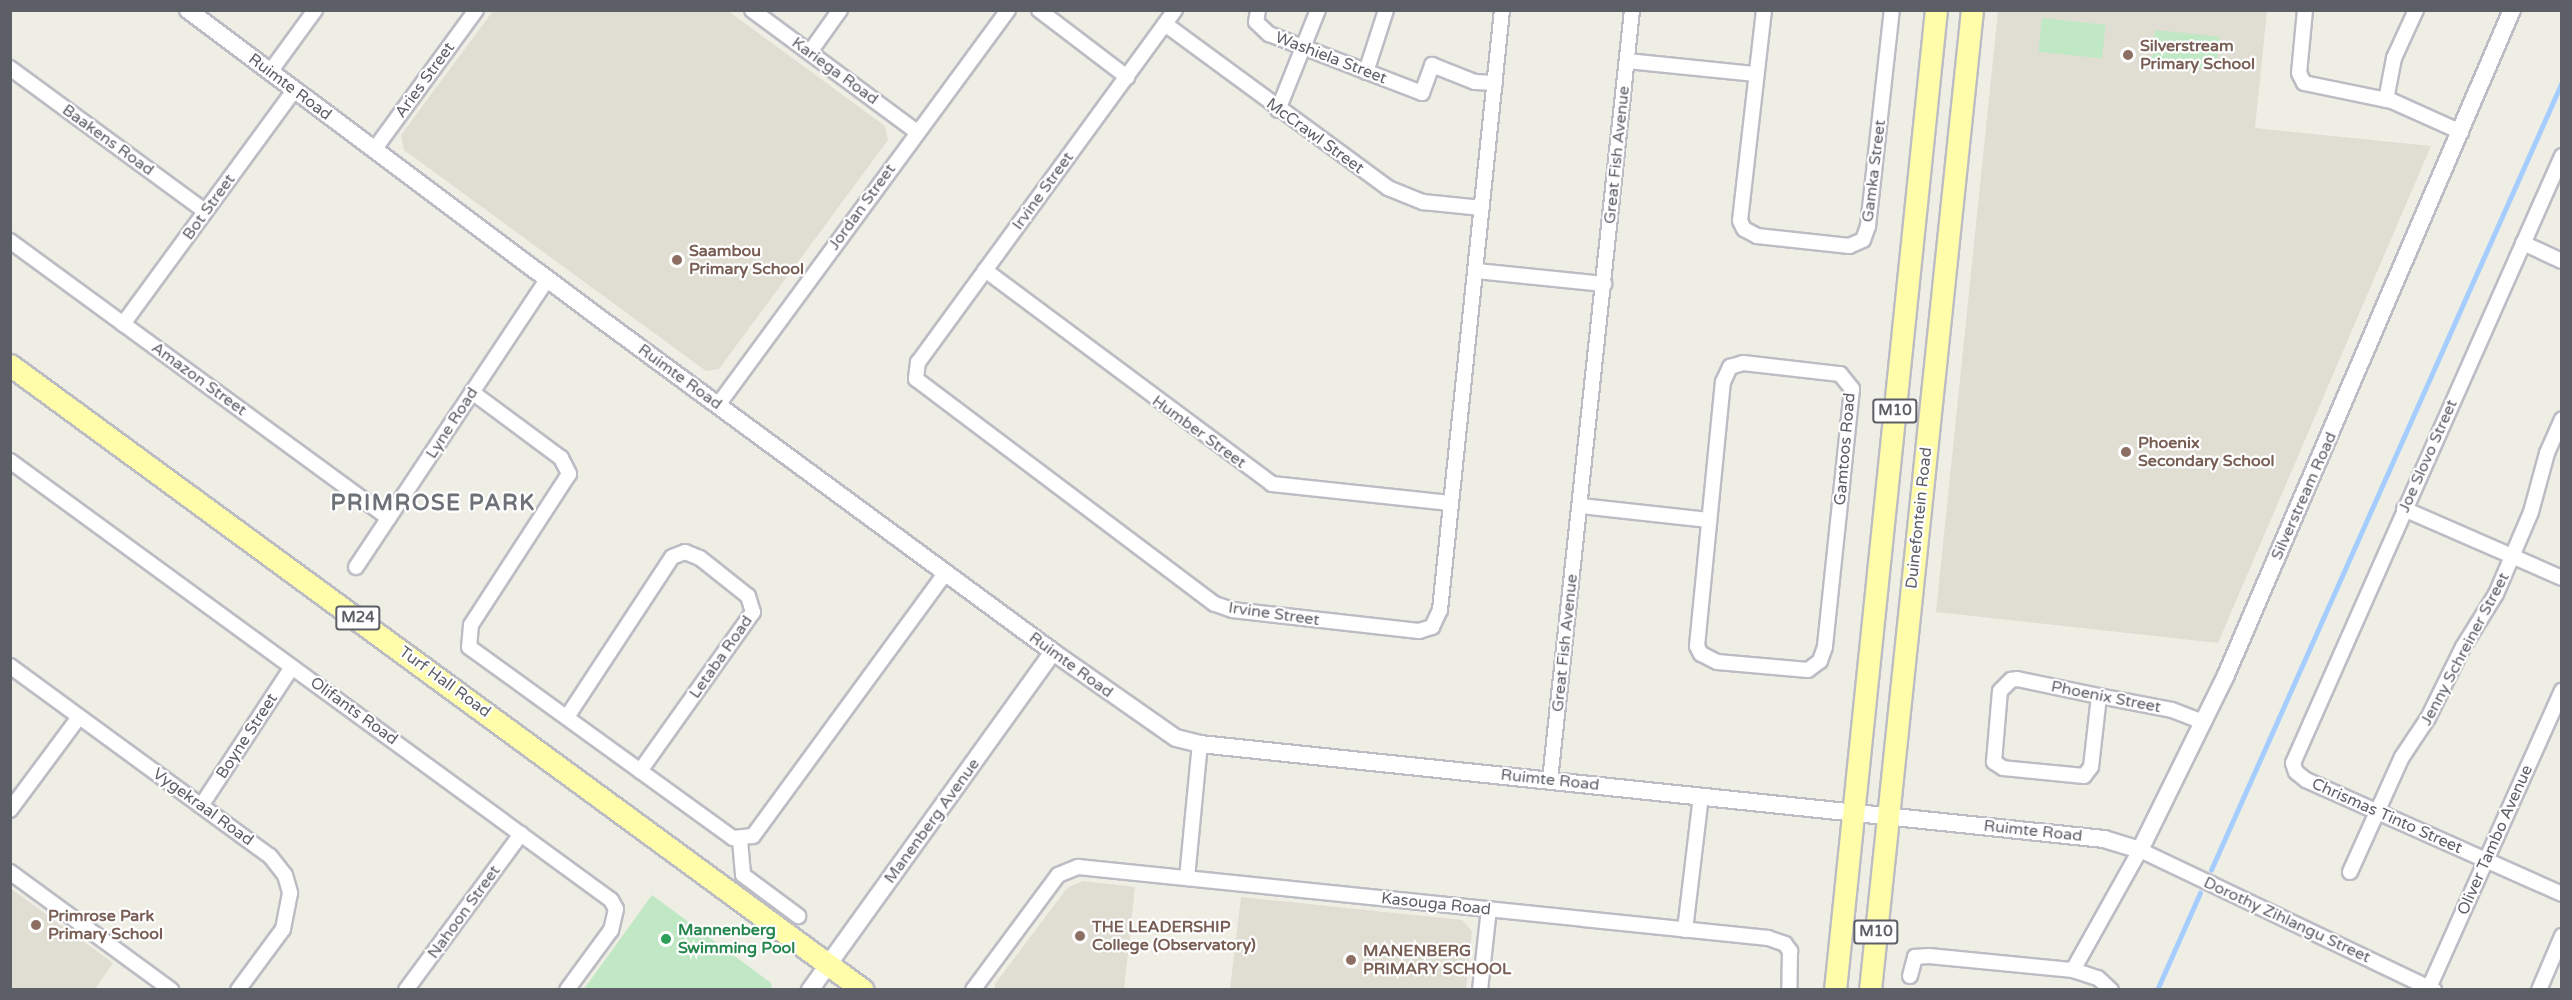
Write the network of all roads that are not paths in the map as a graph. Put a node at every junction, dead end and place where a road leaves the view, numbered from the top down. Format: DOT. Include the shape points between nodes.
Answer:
graph roads {
  1 [pos="188,10"];
  2 [pos="315,10"];
  3 [pos="476,10"];
  4 [pos="752,10"];
  5 [pos="840,10"];
  6 [pos="1008,10"];
  7 [pos="1039,10"];
  8 [pos="1175,10"];
  9 [pos="1258,10"];
  10 [pos="1318,10"];
  11 [pos="1386,10"];
  12 [pos="1502,10"];
  13 [pos="1632,10"];
  14 [pos="1764,10"];
  15 [pos="1892,10"];
  16 [pos="1936,10"];
  17 [pos="1972,10"];
  18 [pos="2305,10"];
  19 [pos="2416,10"];
  20 [pos="2512,10"];
  21 [pos="1165,24"];
  22 [pos="1304,48"];
  23 [pos="810,52"];
  24 [pos="1627,61"];
  25 [pos="10,68"];
  26 [pos="270,72"];
  27 [pos="1366,72"];
  28 [pos="1756,74"];
  29 [pos="1127,77"];
  30 [pos="1495,82"];
  31 [pos="294,90"];
  32 [pos="2386,100"];
  33 [pos="1278,110"];
  34 [pos="917,132"];
  35 [pos="2461,132"];
  36 [pos="374,150"];
  37 [pos="2562,156"];
  38 [pos="1482,208"];
  39 [pos="205,211"];
  40 [pos="10,241"];
  41 [pos="2523,243"];
  42 [pos="2562,261"];
  43 [pos="985,270"];
  44 [pos="1476,271"];
  45 [pos="547,280"];
  46 [pos="1604,284"];
  47 [pos="123,324"];
  48 [pos="16,370"];
  49 [pos="472,392"];
  50 [pos="718,405"];
  51 [pos="2562,419"];
  52 [pos="10,461"];
  53 [pos="1450,503"];
  54 [pos="1581,506"];
  55 [pos="2404,509"];
  56 [pos="388,518"];
  57 [pos="1708,520"];
  58 [pos="2514,556"];
  59 [pos="356,567"];
  60 [pos="946,572"];
  61 [pos="2562,578"];
  62 [pos="1053,652"];
  63 [pos="10,666"];
  64 [pos="292,667"];
  65 [pos="2562,690"];
  66 [pos="2098,696"];
  67 [pos="79,717"];
  68 [pos="567,717"];
  69 [pos="2204,722"];
  70 [pos="1200,744"];
  71 [pos="2295,756"];
  72 [pos="640,771"];
  73 [pos="1550,780"];
  74 [pos="1701,796"];
  75 [pos="201,806"];
  76 [pos="10,810"];
  77 [pos="1852,812"];
  78 [pos="2376,812"];
  79 [pos="1887,816"];
  80 [pos="521,834"];
  81 [pos="740,840"];
  82 [pos="2140,850"];
  83 [pos="2486,861"];
  84 [pos="10,872"];
  85 [pos="2350,872"];
  86 [pos="1187,878"];
  87 [pos="2562,894"];
  88 [pos="1489,909"];
  89 [pos="798,916"];
  90 [pos="1685,930"];
  91 [pos="2562,936"];
  92 [pos="828,964"];
  93 [pos="2073,970"];
  94 [pos="1910,976"];
  95 [pos="2430,989"];
  96 [pos="171,990"];
  97 [pos="238,990"];
  98 [pos="406,990"];
  99 [pos="567,990"];
  100 [pos="810,990"];
  101 [pos="863,990"];
  102 [pos="973,990"];
  103 [pos="1480,990"];
  104 [pos="1789,990"];
  105 [pos="1835,990"];
  106 [pos="1870,990"];
  107 [pos="2111,990"];
  108 [pos="2539,990"];
  1 -- 26 [label="street, Ruimte Road"];
  2 -- 26 [label="street"];
  3 -- 36 [label="street, Aries Street"];
  4 -- 23 [label="street, Kariega Road"];
  5 -- 23 [label="street"];
  6 -- 34 [label="street, Jordan Street"];
  7 -- 29 [label="street"];
  8 -- 21 [label="street, Irvine Street"];
  9 -- 22 [label="street, Washiela Street" via="1256,20 1262,29"];
  10 -- 22 [label="street"];
  11 -- 27 [label="street"];
  12 -- 30 [label="street, Irvine Street"];
  13 -- 24 [label="street, Great Fish Avenue"];
  14 -- 28 [label="street, Gamka Street"];
  15 -- 28 [label="street, Gamka Street" via="1868,226 1863,240 1856,245 1757,236 1744,229 1740,214"];
  16 -- 77 [label="main road, M10"];
  17 -- 79 [label="main road, Duinefontein Road / M10"];
  18 -- 32 [label="street" via="2299,73 2304,83"];
  19 -- 32 [label="street" via="2394,58"];
  20 -- 35 [label="street, Silverstream Road"];
  21 -- 29 [label="street, Irvine Street"];
  21 -- 33 [label="street, McCrawl Street"];
  22 -- 27 [label="street, Washiela Street"];
  22 -- 33 [label="street"];
  23 -- 34 [label="street, Kariega Road"];
  24 -- 28 [label="street"];
  24 -- 46 [label="street, Great Fish Avenue"];
  25 -- 39 [label="street, Baakens Road"];
  26 -- 31 [label="street, Ruimte Road"];
  27 -- 30 [label="street, Washiela Street" via="1422,93 1432,65 1464,78"];
  29 -- 43 [label="street, Irvine Street"];
  30 -- 38 [label="street, Irvine Street"];
  31 -- 36 [label="street, Ruimte Road"];
  31 -- 39 [label="street, Bot Street"];
  32 -- 35 [label="street"];
  33 -- 38 [label="street, McCrawl Street" via="1400,195 1440,206"];
  34 -- 50 [label="street, Jordan Street"];
  35 -- 69 [label="street, Silverstream Road"];
  36 -- 45 [label="street, Ruimte Road"];
  37 -- 41 [label="street, Joe Slovo Street"];
  38 -- 44 [label="street, Irvine Street"];
  39 -- 47 [label="street, Bot Street"];
  40 -- 47 [label="street, Amazon Street"];
  41 -- 42 [label="street"];
  41 -- 55 [label="street, Joe Slovo Street"];
  43 -- 53 [label="street, Humber Street" via="1272,484"];
  43 -- 53 [label="street, Irvine Street" via="918,362 917,382 1215,604 1232,610 1424,631 1435,623 1440,610"];
  44 -- 46 [label="street"];
  44 -- 53 [label="street, Irvine Street"];
  45 -- 49 [label="street, Lyne Road"];
  45 -- 50 [label="street, Ruimte Road"];
  46 -- 54 [label="street, Great Fish Avenue"];
  47 -- 56 [label="street, Amazon Street"];
  48 -- 92 [label="main road, Turf Hall Road / M24"];
  49 -- 56 [label="street, Lyne Road"];
  49 -- 68 [label="street" via="561,458 569,474 471,625 469,646"];
  50 -- 60 [label="street, Ruimte Road"];
  51 -- 58 [label="street, Jenny Schreiner Street"];
  52 -- 64 [label="street, Olifants Road"];
  54 -- 57 [label="street"];
  54 -- 73 [label="street, Great Fish Avenue"];
  55 -- 58 [label="street"];
  55 -- 71 [label="street, Joe Slovo Street"];
  56 -- 59 [label="street, Lyne Road"];
  57 -- 57 [label="street, Gamtoos Road" via="1723,382 1730,367 1743,363 1833,373 1845,378 1852,396 1825,646 1815,667 1799,670 1729,663 1701,654 1696,638"];
  58 -- 61 [label="street"];
  58 -- 78 [label="street, Jenny Schreiner Street" via="2428,718 2402,757"];
  60 -- 62 [label="street, Ruimte Road"];
  60 -- 81 [label="street" via="753,836"];
  62 -- 70 [label="street, Ruimte Road" via="1164,731"];
  62 -- 92 [label="street, Manenberg Avenue"];
  63 -- 67 [label="street, Vygekraal Road"];
  64 -- 75 [label="street, Boyne Street"];
  64 -- 80 [label="street, Olifants Road"];
  65 -- 83 [label="street, Oliver Tambo Avenue"];
  66 -- 66 [label="street, Phoenix Street" via="2091,766 2084,776 2003,768 1996,764 1993,758 2000,691 2006,682 2017,680"];
  66 -- 69 [label="street, Phoenix Street" via="2172,710"];
  67 -- 75 [label="street, Vygekraal Road"];
  67 -- 76 [label="street"];
  68 -- 72 [label="street"];
  68 -- 72 [label="street, Letaba Road" via="670,560 685,552 700,558 748,596 753,612"];
  69 -- 82 [label="street, Silverstream Road"];
  70 -- 73 [label="street, Ruimte Road"];
  70 -- 86 [label="street"];
  71 -- 78 [label="street, Chrismas Tinto Street" via="2294,768 2300,776"];
  72 -- 81 [label="street"];
  73 -- 74 [label="street, Ruimte Road"];
  74 -- 77 [label="street, Ruimte Road"];
  74 -- 90 [label="street"];
  75 -- 97 [label="street, Vygekraal Road" via="270,856 285,875 290,893 283,929"];
  77 -- 79 [label="street, Ruimte Road"];
  77 -- 105 [label="main road, M10"];
  78 -- 83 [label="street, Chrismas Tinto Street"];
  78 -- 85 [label="street, Jenny Schreiner Street"];
  79 -- 82 [label="street, Ruimte Road" via="2104,838"];
  79 -- 106 [label="main road, Duinefontein Road / M10"];
  80 -- 98 [label="street, Nahoon Street"];
  80 -- 99 [label="street, Olifants Road" via="603,893 616,909 611,930"];
  81 -- 89 [label="street" via="743,875"];
  82 -- 93 [label="street, Silverstream Road"];
  82 -- 95 [label="street, Dorothy Zihlangu Street"];
  83 -- 87 [label="street, Chrismas Tinto Street"];
  83 -- 95 [label="street, Oliver Tambo Avenue"];
  84 -- 96 [label="street"];
  86 -- 88 [label="street, Kasouga Road"];
  86 -- 102 [label="street, Kasouga Road" via="1078,867 1063,870"];
  88 -- 90 [label="street, Kasouga Road"];
  88 -- 103 [label="street"];
  90 -- 104 [label="street, Kasouga Road" via="1768,938 1788,947"];
  91 -- 108 [label="street"];
  92 -- 100 [label="street, Manenberg Avenue"];
  92 -- 101 [label="main road, Turf Hall Road / M24"];
  93 -- 94 [label="street" via="1920,956 1912,960"];
  93 -- 107 [label="street" via="2098,978"];
}
